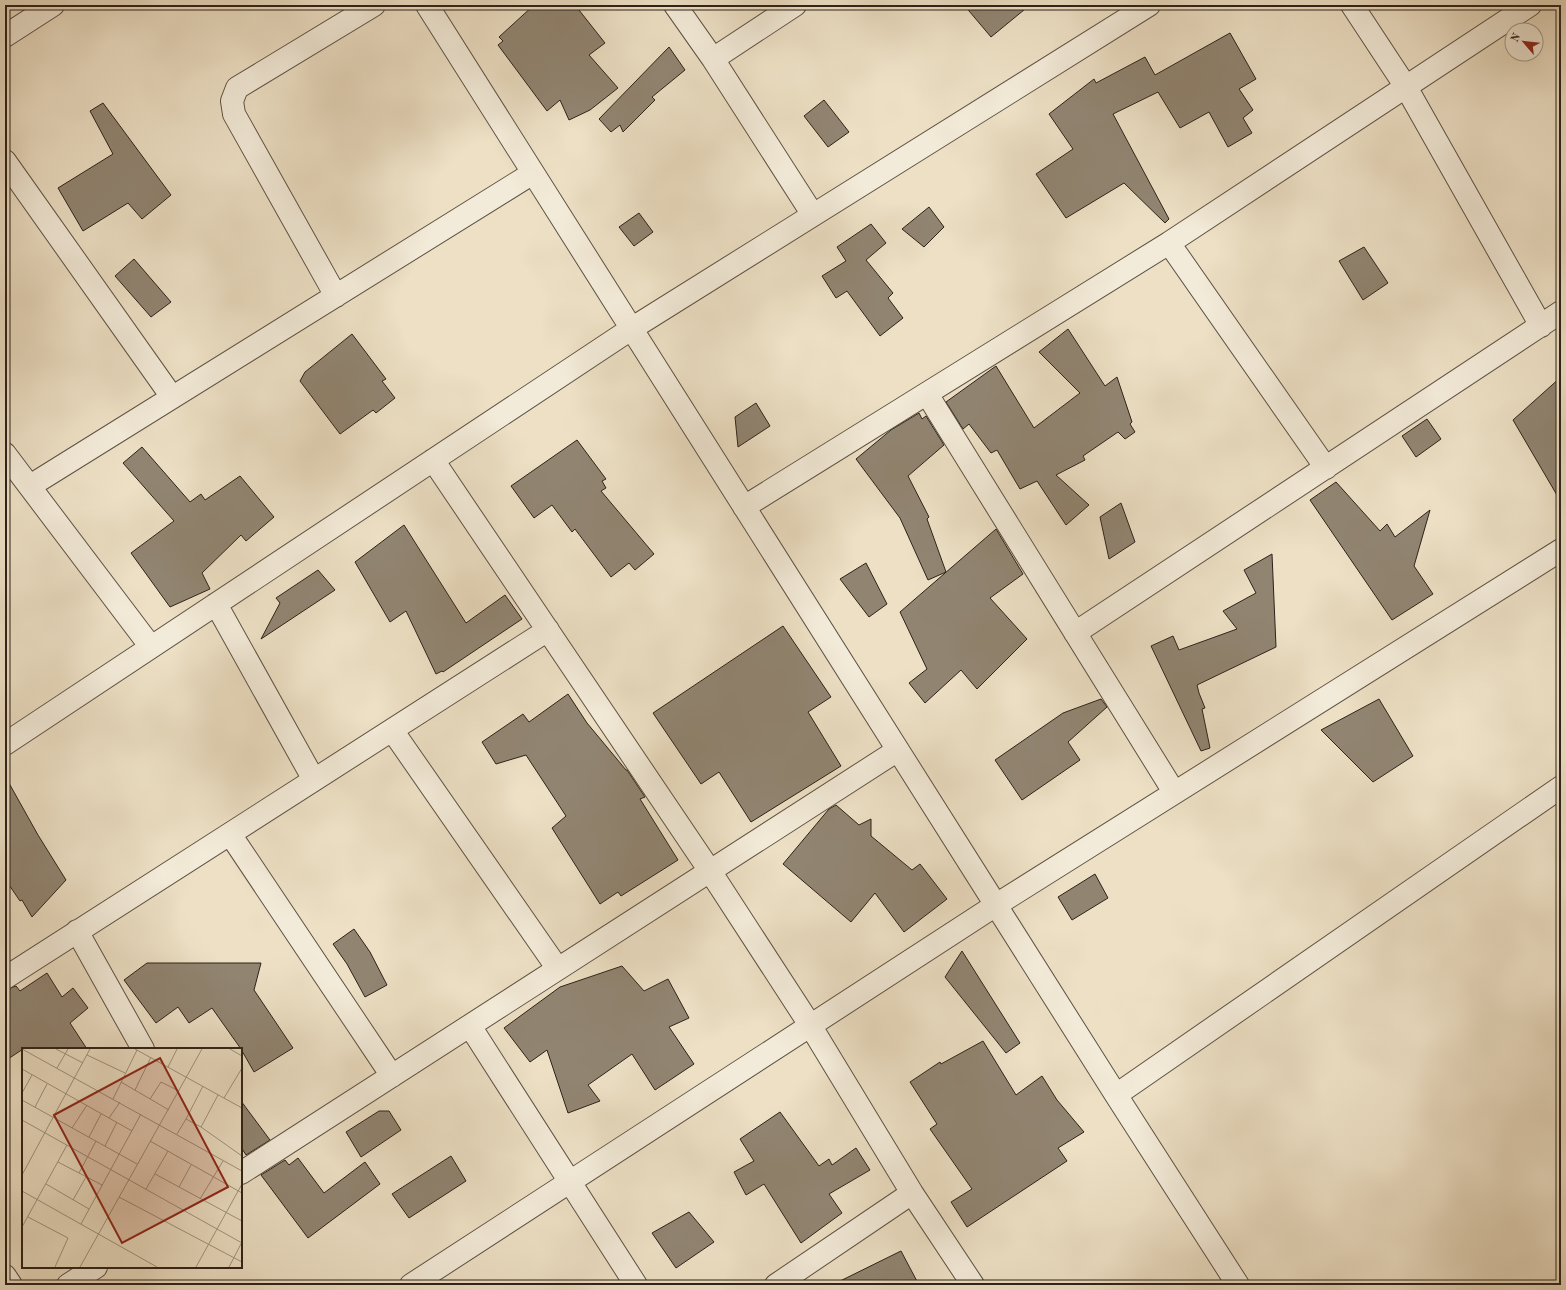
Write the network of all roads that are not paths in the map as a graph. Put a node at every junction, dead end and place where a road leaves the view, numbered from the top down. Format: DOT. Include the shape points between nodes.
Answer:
graph roads {
  1 [pos="53,5"];
  2 [pos="374,5"];
  3 [pos="427,5"];
  4 [pos="675,5"];
  5 [pos="795,5"];
  6 [pos="1150,5"];
  7 [pos="1352,5"];
  8 [pos="1530,5"];
  9 [pos="5,36"];
  10 [pos="713,60"];
  11 [pos="1406,87"];
  12 [pos="5,161"];
  13 [pos="533,173"];
  14 [pos="813,215"];
  15 [pos="1169,243"];
  16 [pos="336,296"];
  17 [pos="1561,312"];
  18 [pos="1541,326"];
  19 [pos="631,329"];
  20 [pos="927,394"];
  21 [pos="172,397"];
  22 [pos="5,454"];
  23 [pos="433,460"];
  24 [pos="1326,468"];
  25 [pos="30,486"];
  26 [pos="744,507"];
  27 [pos="1561,550"];
  28 [pos="216,604"];
  29 [pos="548,630"];
  30 [pos="1075,633"];
  31 [pos="151,647"];
  32 [pos="392,730"];
  33 [pos="5,744"];
  34 [pos="898,750"];
  35 [pos="314,780"];
  36 [pos="1561,787"];
  37 [pos="1174,792"];
  38 [pos="230,834"];
  39 [pos="710,871"];
  40 [pos="996,905"];
  41 [pos="77,931"];
  42 [pos="558,969"];
  43 [pos="5,978"];
  44 [pos="810,1025"];
  45 [pos="470,1026"];
  46 [pos="142,1048"];
  47 [pos="392,1076"];
  48 [pos="1116,1095"];
  49 [pos="242,1172"];
  50 [pos="569,1182"];
  51 [pos="912,1193"];
  52 [pos="94,1268"];
  53 [pos="5,1276"];
  54 [pos="11,1285"];
  55 [pos="68,1285"];
  56 [pos="411,1285"];
  57 [pos="636,1285"];
  58 [pos="776,1285"];
  59 [pos="974,1285"];
  60 [pos="1238,1285"];
  1 -- 9 [label="street"];
  2 -- 16 [label="street" via="237,88 232,101 234,114"];
  3 -- 13 [label="street"];
  4 -- 10 [label="street"];
  5 -- 10 [label="street"];
  6 -- 14 [label="street"];
  7 -- 11 [label="street"];
  8 -- 11 [label="street"];
  10 -- 14 [label="street"];
  11 -- 15 [label="street"];
  11 -- 18 [label="street"];
  12 -- 21 [label="street"];
  13 -- 16 [label="street"];
  13 -- 19 [label="street"];
  14 -- 19 [label="street"];
  15 -- 20 [label="street"];
  15 -- 24 [label="street"];
  16 -- 21 [label="street"];
  17 -- 18 [label="street"];
  18 -- 24 [label="street"];
  19 -- 23 [label="street"];
  19 -- 26 [label="street"];
  20 -- 26 [label="street"];
  20 -- 30 [label="street"];
  21 -- 25 [label="street"];
  22 -- 25 [label="street"];
  23 -- 28 [label="street"];
  23 -- 29 [label="street"];
  24 -- 30 [label="street"];
  25 -- 31 [label="street"];
  26 -- 34 [label="street"];
  27 -- 37 [label="street"];
  28 -- 31 [label="street"];
  28 -- 35 [label="street"];
  29 -- 32 [label="street"];
  29 -- 39 [label="street"];
  30 -- 37 [label="street"];
  31 -- 33 [label="street"];
  32 -- 35 [label="street"];
  32 -- 42 [label="street"];
  34 -- 39 [label="street"];
  34 -- 40 [label="street"];
  35 -- 38 [label="street"];
  36 -- 48 [label="street"];
  37 -- 40 [label="street"];
  38 -- 41 [label="street"];
  38 -- 47 [label="street"];
  39 -- 42 [label="street"];
  39 -- 44 [label="street"];
  40 -- 44 [label="street"];
  40 -- 48 [label="street"];
  41 -- 43 [label="street"];
  41 -- 46 [label="street"];
  42 -- 45 [label="street"];
  44 -- 50 [label="street"];
  44 -- 51 [label="street"];
  45 -- 47 [label="street"];
  45 -- 50 [label="street"];
  47 -- 49 [label="street"];
  48 -- 60 [label="street"];
  50 -- 56 [label="street"];
  50 -- 57 [label="street"];
  51 -- 58 [label="street"];
  51 -- 59 [label="street"];
  52 -- 55 [label="street"];
  53 -- 54 [label="street"];
}
